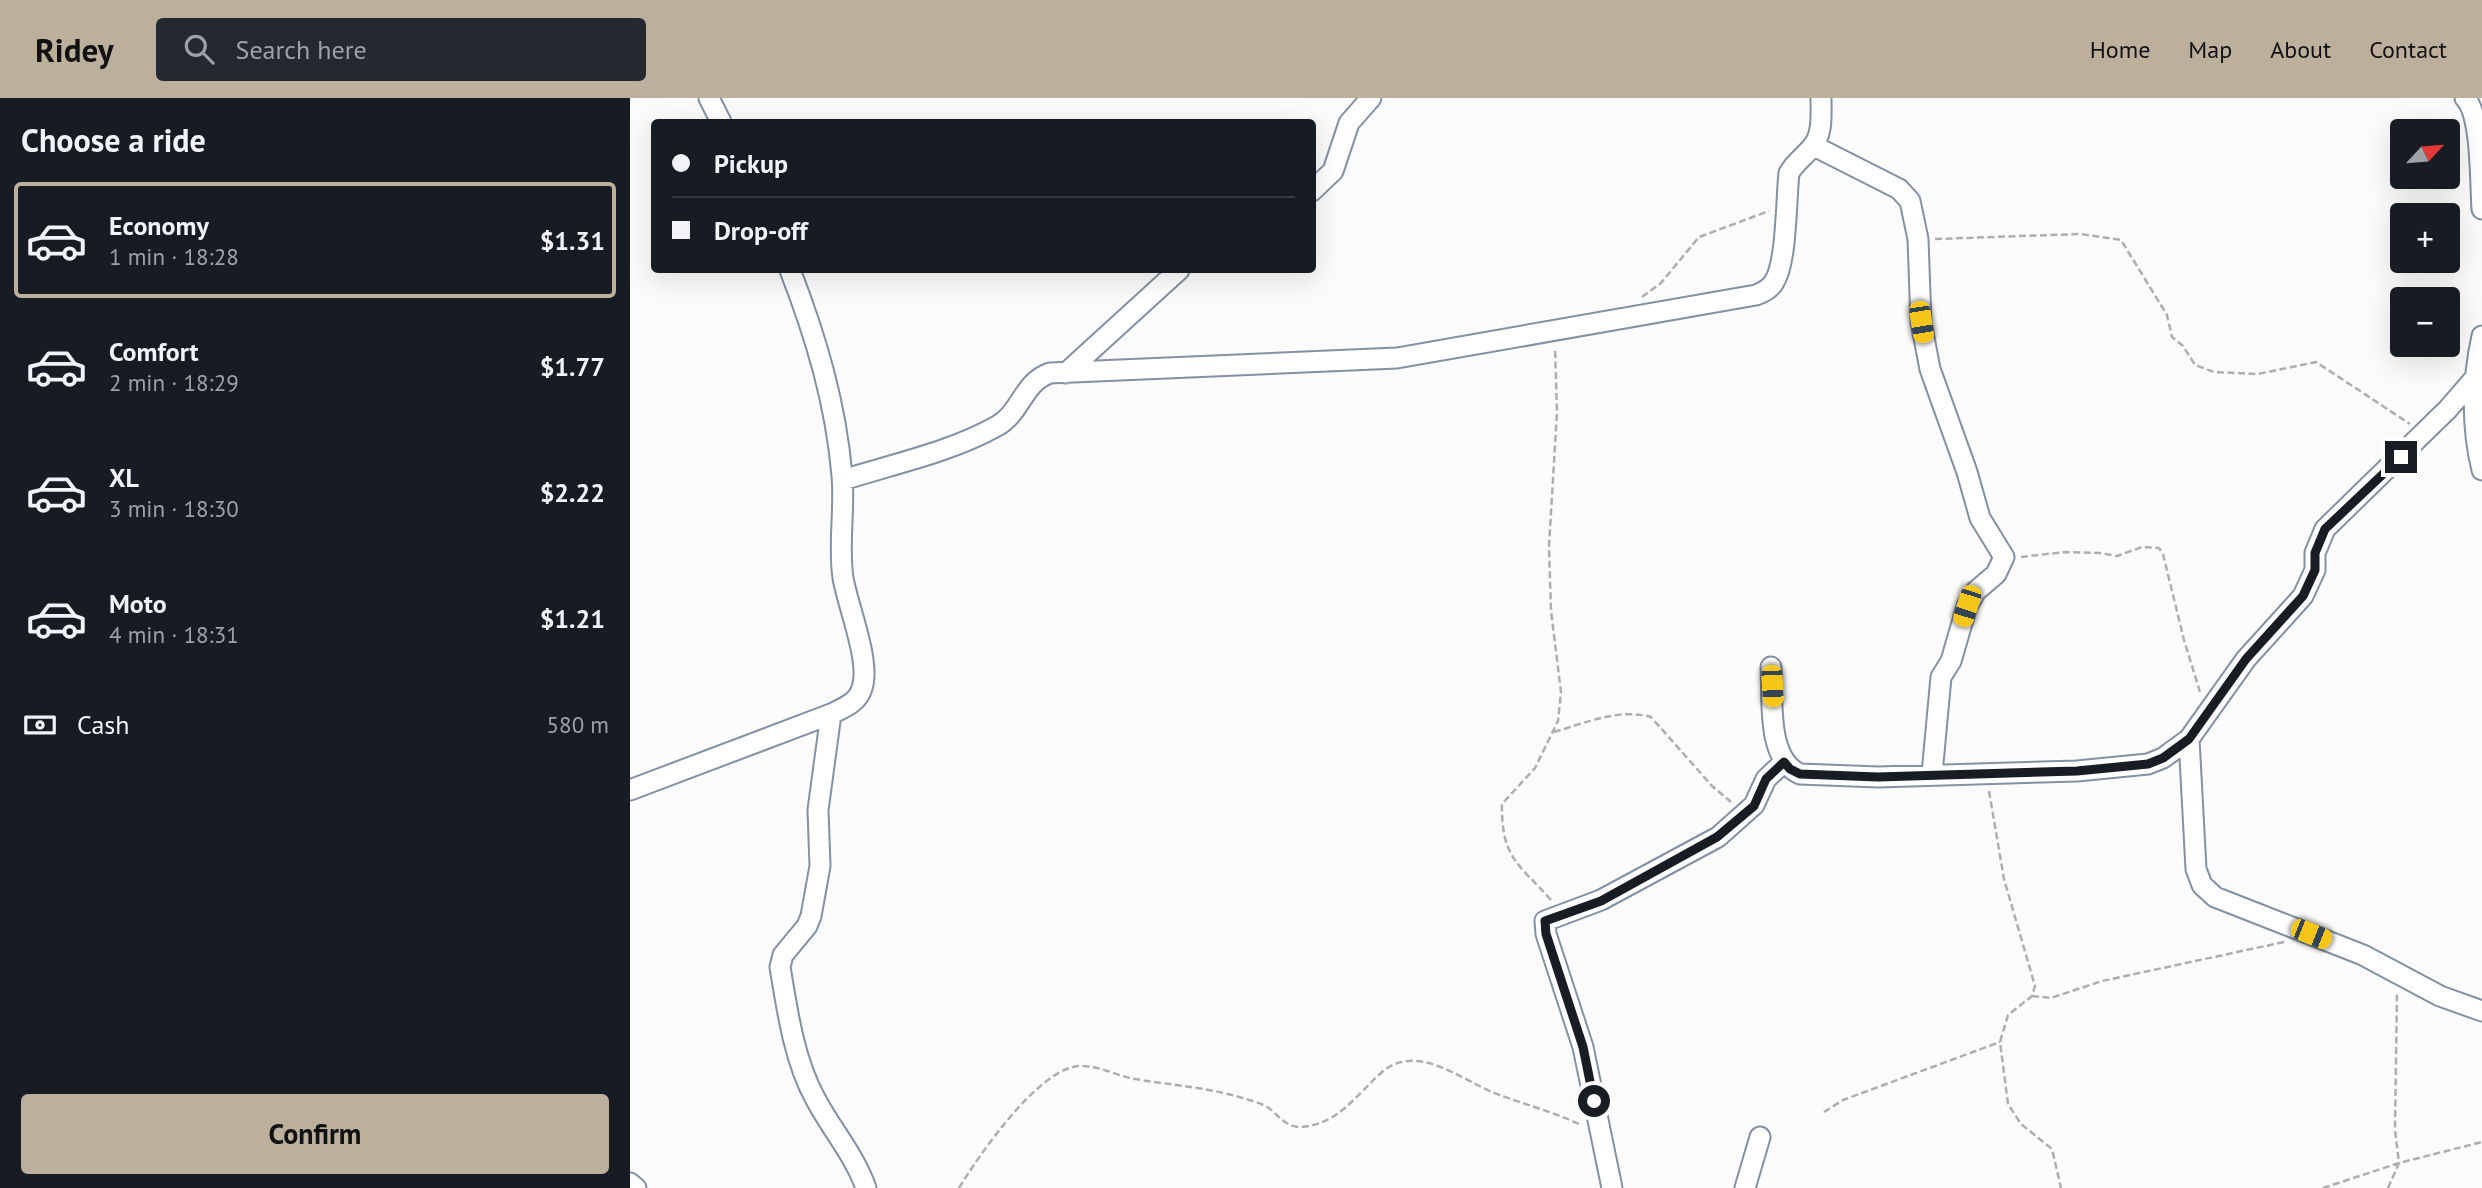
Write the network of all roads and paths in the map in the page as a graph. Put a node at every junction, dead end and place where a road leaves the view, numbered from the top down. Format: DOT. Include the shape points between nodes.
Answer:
graph roads {
  1 [pos="709,98"];
  2 [pos="1371,98"];
  3 [pos="1821,98"];
  4 [pos="2465,98"];
  5 [pos="720,119"];
  6 [pos="1814,146"];
  7 [pos="1316,187"];
  8 [pos="1786,207"];
  9 [pos="2482,209"];
  10 [pos="1918,239"];
  11 [pos="791,273"];
  12 [pos="1177,273"];
  13 [pos="1625,316"];
  14 [pos="1554,331"];
  15 [pos="2482,336"];
  16 [pos="1066,373"];
  17 [pos="2474,379"];
  18 [pos="2424,433"];
  19 [pos="2482,470"];
  20 [pos="843,480"];
  21 [pos="2004,557"];
  22 [pos="1771,667"];
  23 [pos="2207,713"];
  24 [pos="831,714"];
  25 [pos="1552,733"];
  26 [pos="2189,739"];
  27 [pos="1784,762"];
  28 [pos="1986,771"];
  29 [pos="1932,774"];
  30 [pos="630,790"];
  31 [pos="1744,813"];
  32 [pos="1563,913"];
  33 [pos="2311,934"];
  34 [pos="2406,977"];
  35 [pos="2032,996"];
  36 [pos="2482,1011"];
  37 [pos="2000,1042"];
  38 [pos="1824,1112"];
  39 [pos="1600,1134"];
  40 [pos="1760,1137"];
  41 [pos="2482,1142"];
  42 [pos="2399,1163"];
  43 [pos="630,1183"];
  44 [pos="636,1188"];
  45 [pos="866,1188"];
  46 [pos="959,1188"];
  47 [pos="1612,1188"];
  48 [pos="1745,1188"];
  49 [pos="2060,1188"];
  50 [pos="2323,1188"];
  51 [pos="2388,1188"];
  1 -- 5 [label="street"];
  2 -- 7 [label="street" via="1349,123 1339,159"];
  3 -- 6 [label="street"];
  4 -- 9 [label="street" via="2474,112"];
  6 -- 8 [label="street" via="1790,173"];
  6 -- 10 [label="street" via="1899,189 1910,201"];
  8 -- 13 [label="path" via="1699,237 1661,283"];
  8 -- 13 [label="street" via="1781,266 1768,290"];
  10 -- 18 [label="path" via="2080,234 2114,238 2128,250 2167,315 2172,337 2195,365 2214,372 2258,374 2316,362"];
  10 -- 21 [label="street" via="1921,322 1930,369 1980,518"];
  11 -- 20 [label="street" via="826,377"];
  12 -- 16 [label="street"];
  13 -- 14 [label="street"];
  14 -- 16 [label="street" via="1396,358"];
  14 -- 25 [label="path" via="1557,401 1549,545 1561,692"];
  15 -- 17 [label="street"];
  16 -- 20 [label="street" via="1038,377 1001,424"];
  17 -- 18 [label="street"];
  17 -- 19 [label="street" via="2473,428"];
  18 -- 23 [label="street" via="2325,529 2303,596 2246,659"];
  20 -- 24 [label="street" via="843,574 864,677 856,700"];
  21 -- 23 [label="path" via="2065,552 2118,556 2142,547 2159,548"];
  21 -- 29 [label="street" via="1967,606 1951,661 1941,677"];
  22 -- 27 [label="street" via="1776,739"];
  23 -- 26 [label="street"];
  24 -- 30 [label="street"];
  24 -- 45 [label="street" via="818,810 820,866 811,916 783,955 780,967 795,1040 814,1098"];
  25 -- 31 [label="path" via="1618,714 1651,717 1712,786"];
  25 -- 32 [label="path" via="1535,768 1503,804 1502,818 1515,865"];
  26 -- 28 [label="street" via="2148,764 2077,771"];
  26 -- 33 [label="street" via="2196,869 2202,885 2227,902"];
  27 -- 29 [label="street" via="1800,774 1828,777"];
  27 -- 31 [label="street" via="1766,779 1754,806"];
  28 -- 29 [label="street"];
  28 -- 35 [label="path" via="2004,879 2035,986"];
  31 -- 32 [label="street" via="1689,855 1601,901"];
  32 -- 39 [label="street" via="1544,925 1583,1047"];
  33 -- 34 [label="street"];
  33 -- 35 [label="path" via="2102,981 2051,998"];
  34 -- 36 [label="street"];
  34 -- 42 [label="path" via="2396,1005"];
  35 -- 37 [label="path" via="2008,1015"];
  37 -- 38 [label="path" via="1843,1100"];
  37 -- 49 [label="path" via="2010,1110 2052,1149"];
  39 -- 46 [label="path" via="1492,1091 1457,1072 1415,1060 1387,1069 1335,1117 1300,1127 1288,1124 1267,1107 1199,1087 1073,1067 1053,1078 1000,1126"];
  39 -- 47 [label="street"];
  40 -- 48 [label="street"];
  41 -- 42 [label="path"];
  42 -- 50 [label="path"];
  42 -- 51 [label="path"];
  43 -- 44 [label="street"];
}
